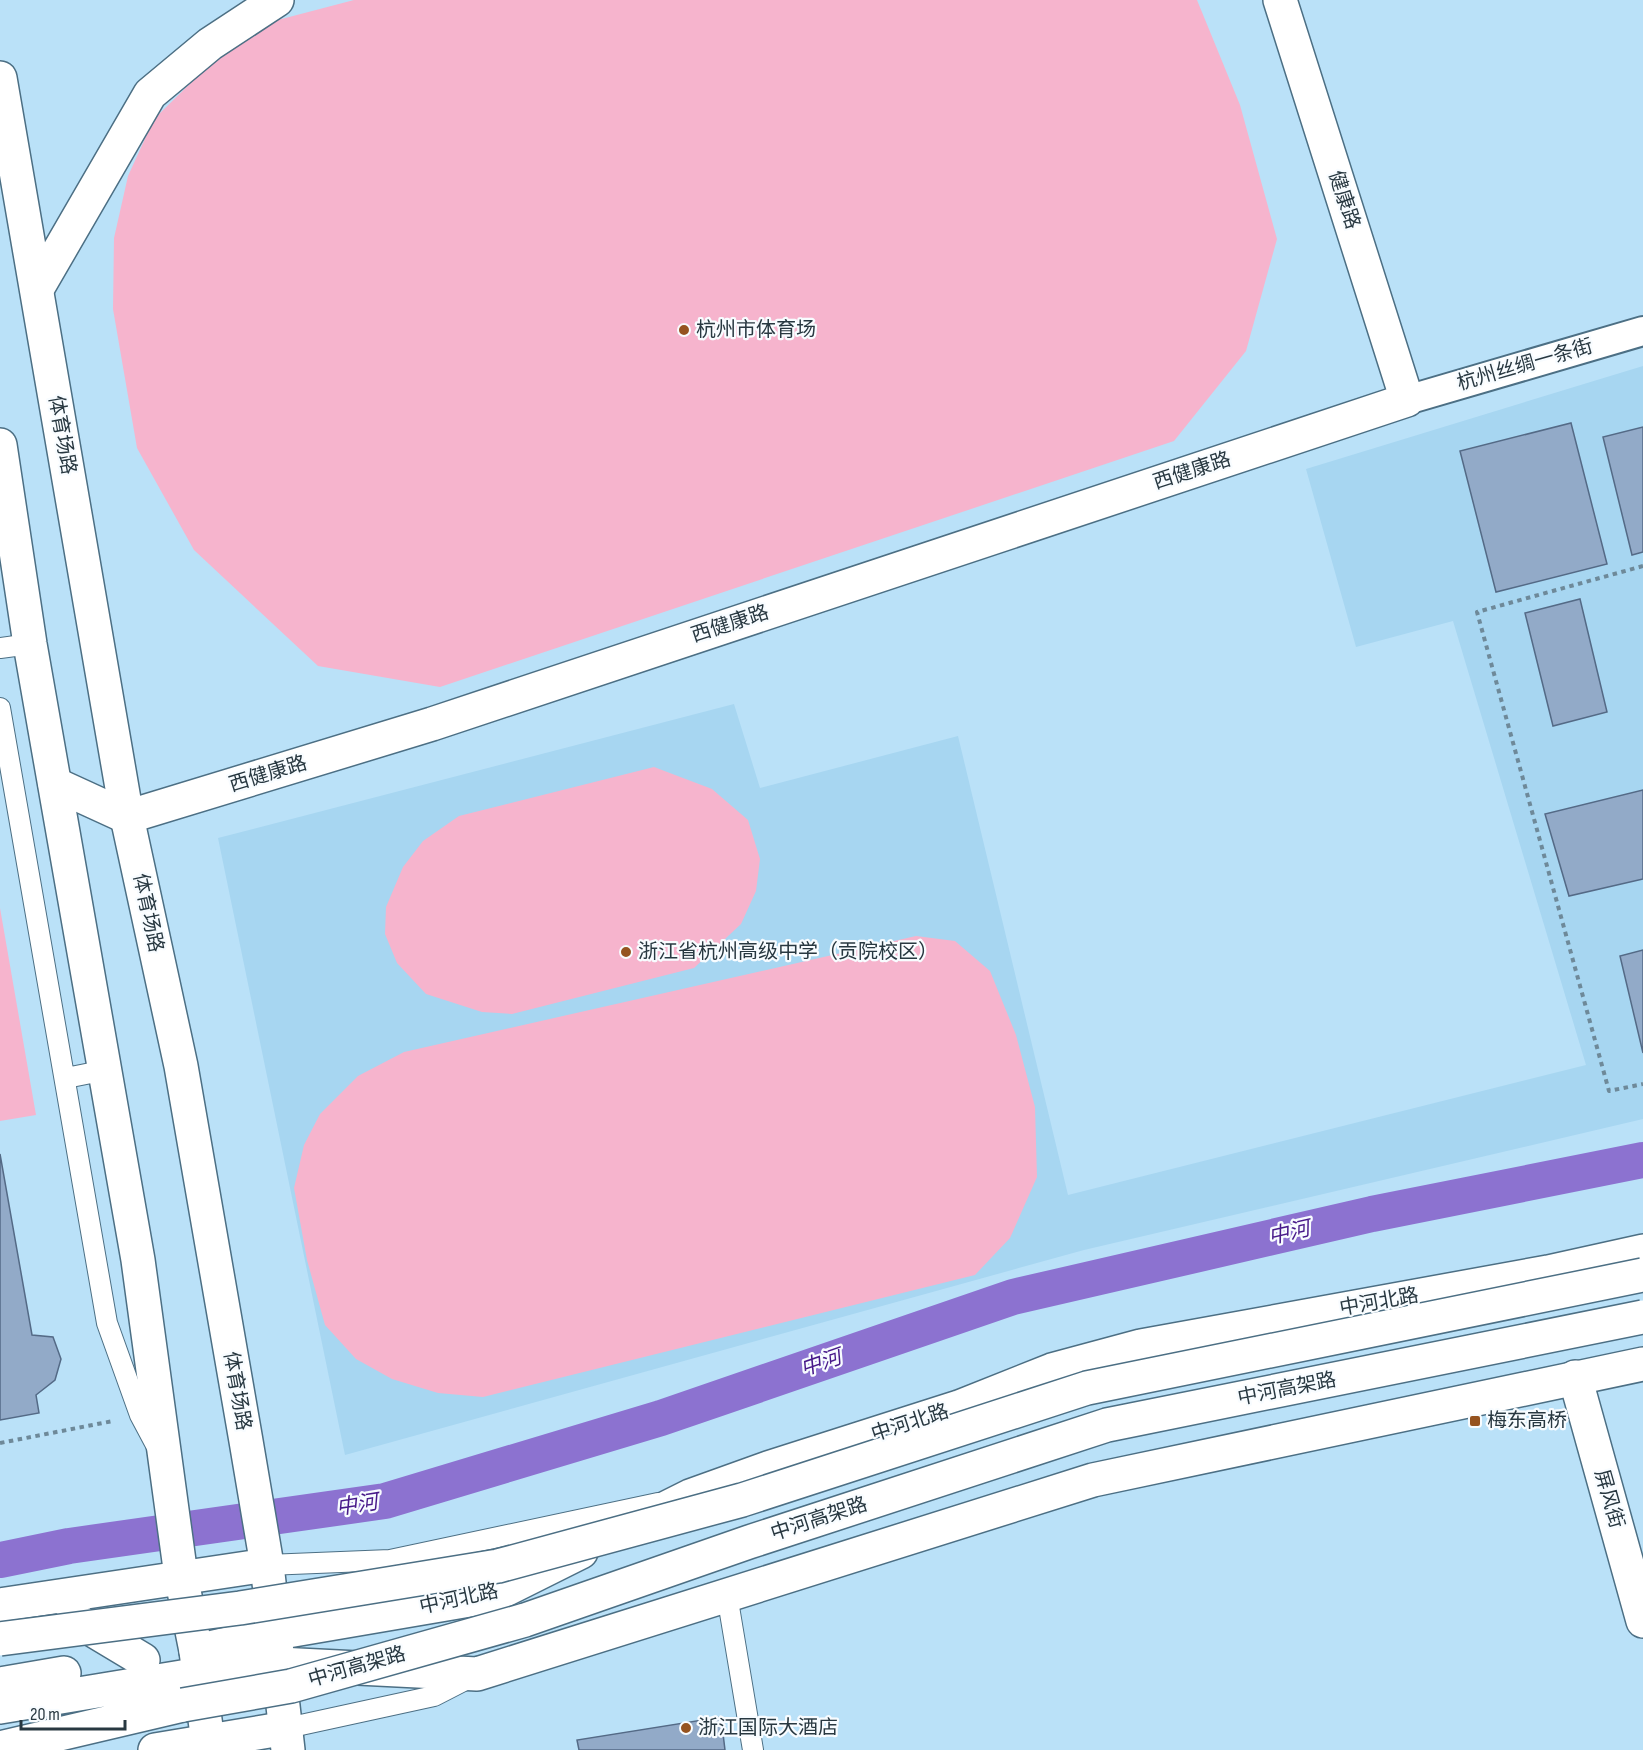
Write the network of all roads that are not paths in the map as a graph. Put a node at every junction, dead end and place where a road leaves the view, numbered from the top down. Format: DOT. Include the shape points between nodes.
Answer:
graph roads {
  1 [pos="277,0"];
  2 [pos="1280,0"];
  3 [pos="0,78"];
  4 [pos="37,289"];
  5 [pos="1643,330"];
  6 [pos="1407,400"];
  7 [pos="0,445"];
  8 [pos="15,646"];
  9 [pos="0,708"];
  10 [pos="55,784"];
  11 [pos="127,817"];
  12 [pos="106,1070"];
  13 [pos="66,1078"];
  14 [pos="1643,1251"];
  15 [pos="1643,1275"];
  16 [pos="1643,1317"];
  17 [pos="1643,1364"];
  18 [pos="1575,1377"];
  19 [pos="165,1461"];
  20 [pos="690,1496"];
  21 [pos="267,1565"];
  22 [pos="181,1576"];
  23 [pos="728,1595"];
  24 [pos="42,1599"];
  25 [pos="0,1605"];
  26 [pos="1643,1621"];
  27 [pos="0,1639"];
  28 [pos="277,1648"];
  29 [pos="143,1660"];
  30 [pos="198,1662"];
  31 [pos="477,1674"];
  32 [pos="0,1684"];
  33 [pos="183,1705"];
  34 [pos="0,1707"];
  35 [pos="0,1735"];
  36 [pos="287,1739"];
  37 [pos="209,1745"];
  38 [pos="0,1748"];
  39 [pos="155,1750"];
  40 [pos="753,1750"];
  1 -- 4 [label="main road" via="210,44 150,94"];
  2 -- 6 [label="main road, 健康路"];
  3 -- 4 [label="main road, 体育场路"];
  4 -- 11 [label="main road, 体育场路"];
  5 -- 6 [label="street, 杭州丝绸一条街"];
  6 -- 11 [label="main road, 西健康路" via="432,724"];
  7 -- 8 [label="main road"];
  8 -- 10 [label="main road"];
  9 -- 13 [label="lane"];
  10 -- 11 [label="main road"];
  10 -- 12 [label="main road"];
  11 -- 21 [label="main road, 体育场路" via="181,1066"];
  12 -- 13 [label="lane"];
  12 -- 19 [label="main road" via="138,1260"];
  13 -- 19 [label="lane" via="107,1323 140,1415"];
  14 -- 20 [label="main road, 中河北路" via="1141,1346 1052,1370 958,1407"];
  15 -- 27 [label="main road, 中河高架路, bridge" via="1087,1388 742,1500 498,1566 240,1608"];
  16 -- 33 [label="main road, 中河高架路, bridge" via="1107,1425 525,1620 291,1686"];
  17 -- 18 [label="main road, 中河北路"];
  18 -- 23 [label="main road, 中河北路" via="1093,1480"];
  18 -- 26 [label="main road, 屏风街"];
  19 -- 22 [label="main road"];
  20 -- 21 [label="lane" via="390,1560"];
  20 -- 28 [label="main road, 中河北路" via="494,1596"];
  21 -- 22 [label="main road"];
  21 -- 28 [label="main road, 体育场路"];
  22 -- 24 [label="main road"];
  22 -- 30 [label="main road"];
  23 -- 31 [label="main road, 中河北路"];
  23 -- 40 [label="lane"];
  24 -- 25 [label="main road"];
  24 -- 29 [label="main road"];
  28 -- 30 [label="main road, 中河北路"];
  28 -- 31 [label="main road, 中河北路"];
  28 -- 36 [label="main road, 体育场路"];
  29 -- 30 [label="main road"];
  29 -- 32 [label="main road"];
  30 -- 34 [label="main road"];
  30 -- 37 [label="main road"];
  31 -- 36 [label="lane" via="434,1696"];
  33 -- 35 [label="main road, 中河高架路"];
  33 -- 38 [label="main road"];
  36 -- 37 [label="main road"];
  37 -- 39 [label="main road"];
}
